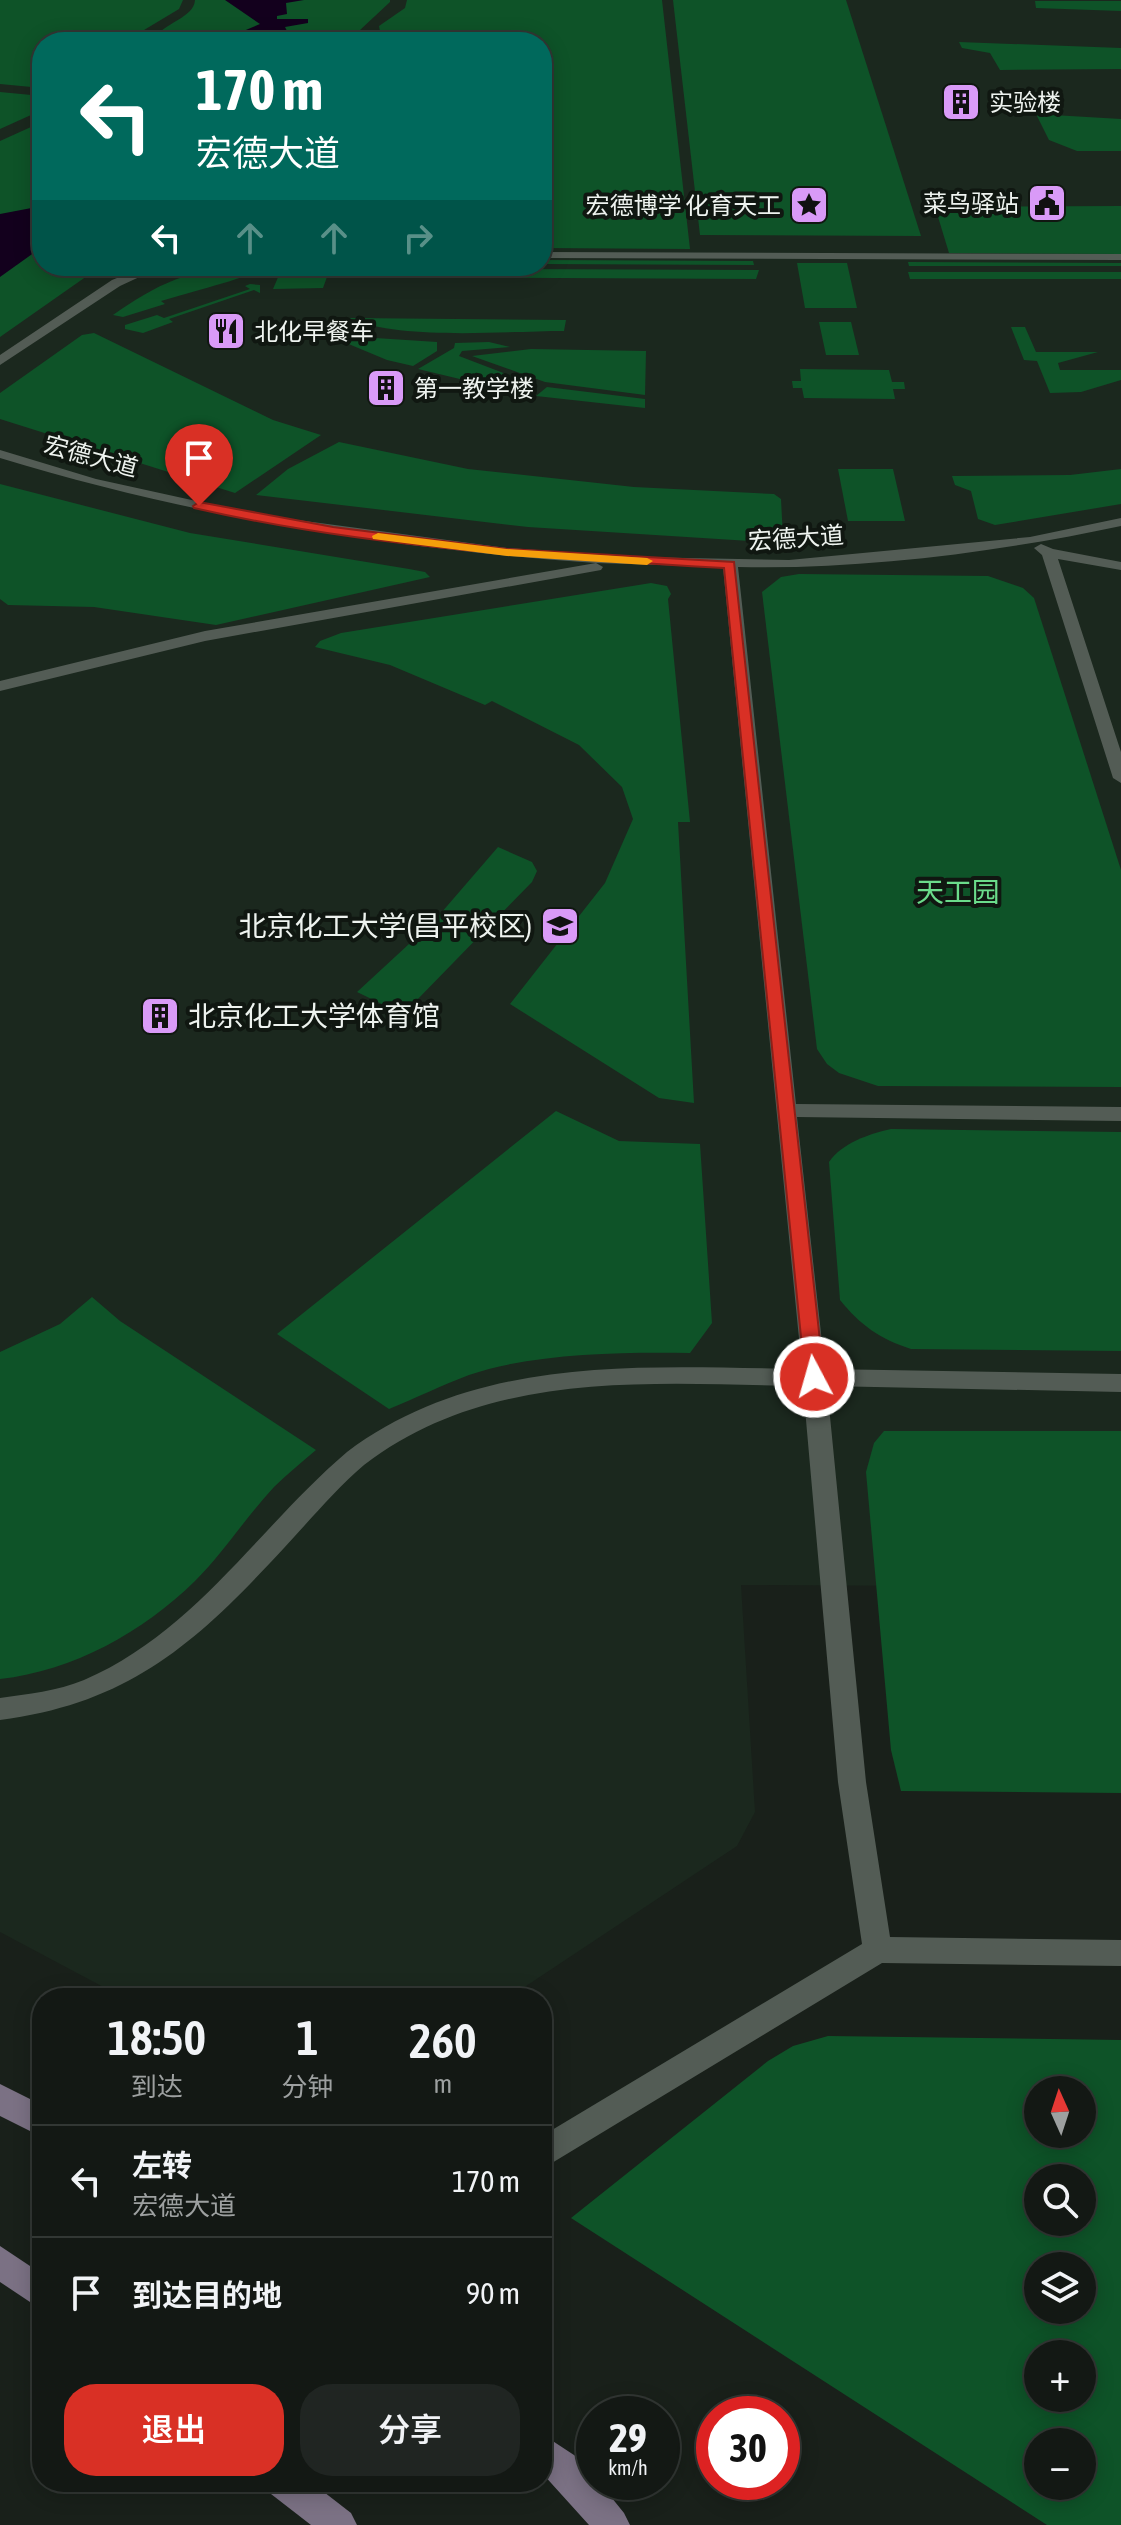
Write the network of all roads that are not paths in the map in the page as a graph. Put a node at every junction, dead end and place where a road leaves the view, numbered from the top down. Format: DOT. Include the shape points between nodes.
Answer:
graph roads {
  1 [pos="552,255"];
  2 [pos="1121,257"];
  3 [pos="131,276"];
  4 [pos="0,361"];
  5 [pos="0,454"];
  6 [pos="1121,522"];
  7 [pos="1030,541"];
  8 [pos="1049,553"];
  9 [pos="637,561"];
  10 [pos="730,564"];
  11 [pos="1121,566"];
  12 [pos="0,686"];
  13 [pos="1121,778"];
  14 [pos="785,1110"];
  15 [pos="1121,1114"];
  16 [pos="814,1377"];
  17 [pos="1121,1383"];
  18 [pos="0,1709"];
  19 [pos="878,1950"];
  20 [pos="1121,1953"];
  21 [pos="0,2099"];
  22 [pos="32,2117"];
  23 [pos="552,2148"];
  24 [pos="0,2262"];
  25 [pos="32,2286"];
  26 [pos="552,2459"];
  27 [pos="296,2492"];
  28 [pos="339,2525"];
  29 [pos="612,2525"];
  1 -- 2 [label="street"];
  3 -- 4 [label="street"];
  5 -- 9 [label="street, 宏德大道" via="93,482 260,519 507,552"];
  6 -- 7 [label="street, 宏德大道"];
  7 -- 8 [label="street"];
  7 -- 10 [label="street, 宏德大道" via="789,564"];
  8 -- 11 [label="street"];
  8 -- 13 [label="street"];
  9 -- 10 [label="street, 宏德大道"];
  9 -- 12 [label="street" via="205,636"];
  10 -- 14 [label="street"];
  14 -- 15 [label="street"];
  14 -- 16 [label="street"];
  16 -- 17 [label="street"];
  16 -- 18 [label="street" via="664,1375 559,1381 504,1390 446,1411 376,1444 303,1510 215,1605 133,1669 68,1695"];
  16 -- 19 [label="street" via="852,1782"];
  19 -- 20 [label="street"];
  19 -- 23 [label="street"];
  21 -- 22 [label="main road"];
  24 -- 25 [label="main road"];
  26 -- 29 [label="main road"];
  27 -- 28 [label="main road"];
}
